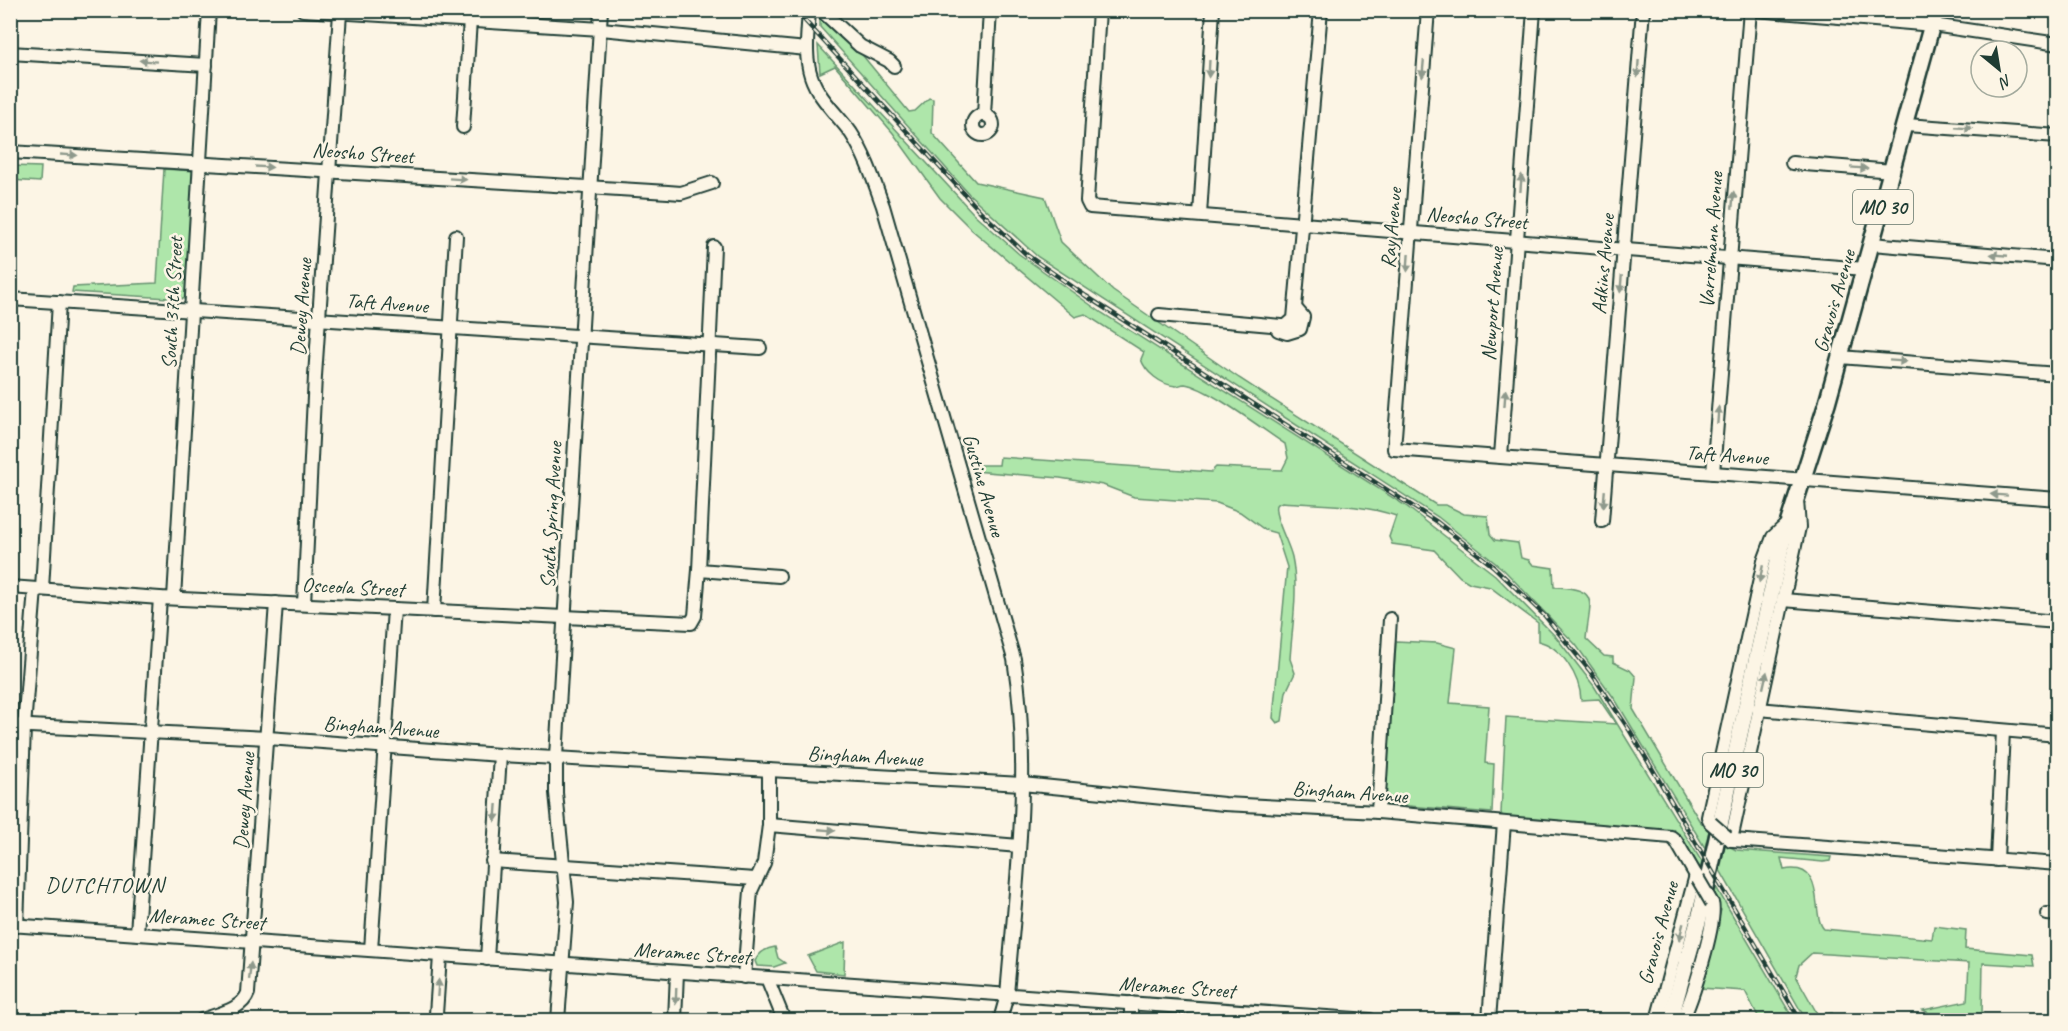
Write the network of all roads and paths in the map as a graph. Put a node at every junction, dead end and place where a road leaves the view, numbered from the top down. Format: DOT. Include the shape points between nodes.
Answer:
graph roads {
  1 [pos="209,10"];
  2 [pos="303,10"];
  3 [pos="601,10"];
  4 [pos="809,10"];
  5 [pos="821,10"];
  6 [pos="990,10"];
  7 [pos="1099,10"];
  8 [pos="1213,10"];
  9 [pos="1320,10"];
  10 [pos="1428,10"];
  11 [pos="1534,10"];
  12 [pos="1643,10"];
  13 [pos="1750,10"];
  14 [pos="1756,10"];
  15 [pos="340,13"];
  16 [pos="1934,17"];
  17 [pos="470,20"];
  18 [pos="601,29"];
  19 [pos="2058,45"];
  20 [pos="807,49"];
  21 [pos="10,53"];
  22 [pos="206,65"];
  23 [pos="894,66"];
  24 [pos="984,115"];
  25 [pos="1906,125"];
  26 [pos="463,127"];
  27 [pos="2058,136"];
  28 [pos="10,152"];
  29 [pos="199,163"];
  30 [pos="1792,163"];
  31 [pos="330,171"];
  32 [pos="1893,171"];
  33 [pos="712,183"];
  34 [pos="591,188"];
  35 [pos="1200,215"];
  36 [pos="1304,223"];
  37 [pos="1410,232"];
  38 [pos="456,236"];
  39 [pos="1517,241"];
  40 [pos="1872,244"];
  41 [pos="714,248"];
  42 [pos="1624,250"];
  43 [pos="1728,258"];
  44 [pos="2058,260"];
  45 [pos="1865,269"];
  46 [pos="10,299"];
  47 [pos="59,302"];
  48 [pos="190,309"];
  49 [pos="1159,315"];
  50 [pos="321,318"];
  51 [pos="450,327"];
  52 [pos="581,337"];
  53 [pos="710,345"];
  54 [pos="760,348"];
  55 [pos="1840,357"];
  56 [pos="2058,374"];
  57 [pos="1394,449"];
  58 [pos="1501,456"];
  59 [pos="1606,466"];
  60 [pos="1713,473"];
  61 [pos="1803,481"];
  62 [pos="1797,498"];
  63 [pos="2058,499"];
  64 [pos="1602,521"];
  65 [pos="1787,524"];
  66 [pos="699,570"];
  67 [pos="779,576"];
  68 [pos="10,587"];
  69 [pos="38,589"];
  70 [pos="159,598"];
  71 [pos="174,598"];
  72 [pos="1783,600"];
  73 [pos="276,603"];
  74 [pos="304,604"];
  75 [pos="394,609"];
  76 [pos="434,611"];
  77 [pos="564,617"];
  78 [pos="1390,619"];
  79 [pos="2058,622"];
  80 [pos="1758,709"];
  81 [pos="10,725"];
  82 [pos="24,727"];
  83 [pos="2003,731"];
  84 [pos="151,732"];
  85 [pos="2058,735"];
  86 [pos="268,738"];
  87 [pos="385,747"];
  88 [pos="500,755"];
  89 [pos="556,757"];
  90 [pos="769,770"];
  91 [pos="1022,784"];
  92 [pos="1378,813"];
  93 [pos="1504,823"];
  94 [pos="769,825"];
  95 [pos="1729,838"];
  96 [pos="1019,846"];
  97 [pos="1997,860"];
  98 [pos="492,861"];
  99 [pos="2058,864"];
  100 [pos="565,866"];
  101 [pos="1697,877"];
  102 [pos="755,879"];
  103 [pos="14,925"];
  104 [pos="137,933"];
  105 [pos="254,942"];
  106 [pos="371,950"];
  107 [pos="440,956"];
  108 [pos="487,959"];
  109 [pos="563,964"];
  110 [pos="677,972"];
  111 [pos="744,977"];
  112 [pos="767,978"];
  113 [pos="1007,995"];
  114 [pos="1131,1003"];
  115 [pos="202,1020"];
  116 [pos="438,1020"];
  117 [pos="558,1020"];
  118 [pos="675,1020"];
  119 [pos="784,1020"];
  120 [pos="1000,1020"];
  121 [pos="1010,1020"];
  122 [pos="1131,1020"];
  123 [pos="1352,1020"];
  124 [pos="1370,1020"];
  125 [pos="1489,1020"];
  126 [pos="1657,1020"];
  127 [pos="1670,1020"];
  128 [pos="1682,1020"];
  1 -- 22 [label="street, South 37th Street"];
  2 -- 15 [label="street"];
  3 -- 18 [label="street, South Spring Avenue"];
  4 -- 20 [label="street, Gustine Avenue"];
  5 -- 23 [label="street" via="860,46"];
  6 -- 24 [label="street"];
  7 -- 35 [label="street, Neosho Street" via="1087,204"];
  8 -- 35 [label="street, one-way"];
  9 -- 36 [label="street"];
  10 -- 37 [label="street, Ray Avenue, one-way"];
  39 -- 11 [label="street, Newport Avenue, one-way"];
  12 -- 42 [label="street, Adkins Avenue, one-way"];
  43 -- 13 [label="street, Varrelmann Avenue, one-way"];
  14 -- 16 [label="street"];
  15 -- 17 [label="street"];
  15 -- 31 [label="street, Dewey Avenue"];
  16 -- 19 [label="street"];
  16 -- 25 [label="main road, Gravois Avenue / MO 30"];
  17 -- 18 [label="street"];
  17 -- 26 [label="street"];
  18 -- 20 [label="street"];
  18 -- 34 [label="street, South Spring Avenue"];
  20 -- 91 [label="street, Gustine Avenue" via="813,81 851,134 885,214 1014,659 1022,725"];
  22 -- 21 [label="street, one-way"];
  22 -- 29 [label="street, South 37th Street"];
  25 -- 27 [label="street, one-way"];
  25 -- 32 [label="main road, Gravois Avenue / MO 30"];
  28 -- 29 [label="street, Neosho Street, one-way"];
  29 -- 31 [label="street, Neosho Street, one-way"];
  29 -- 48 [label="street, South 37th Street"];
  30 -- 32 [label="street, one-way"];
  31 -- 34 [label="street, Neosho Street, one-way"];
  31 -- 50 [label="street, Dewey Avenue"];
  32 -- 40 [label="main road, Gravois Avenue / MO 30"];
  33 -- 34 [label="street, Neosho Street" via="681,193"];
  34 -- 52 [label="street, South Spring Avenue"];
  35 -- 36 [label="street, Neosho Street"];
  36 -- 37 [label="street, Neosho Street"];
  36 -- 49 [label="street" via="1296,309 1287,326"];
  37 -- 39 [label="street, Neosho Street"];
  37 -- 57 [label="street, Ray Avenue, one-way"];
  38 -- 51 [label="street"];
  39 -- 42 [label="street, Neosho Street"];
  58 -- 39 [label="street, Newport Avenue, one-way"];
  44 -- 40 [label="street, one-way"];
  40 -- 45 [label="main road, Gravois Avenue / MO 30"];
  41 -- 53 [label="street"];
  42 -- 43 [label="street, Neosho Street"];
  42 -- 59 [label="street, Adkins Avenue, one-way"];
  43 -- 45 [label="street, Neosho Street"];
  60 -- 43 [label="street, Varrelmann Avenue, one-way"];
  45 -- 55 [label="main road, Gravois Avenue / MO 30"];
  46 -- 47 [label="street, Taft Avenue"];
  47 -- 48 [label="street, Taft Avenue"];
  47 -- 69 [label="street"];
  48 -- 50 [label="street, Taft Avenue"];
  48 -- 71 [label="street, South 37th Street"];
  50 -- 51 [label="street, Taft Avenue"];
  50 -- 74 [label="street, Dewey Avenue"];
  51 -- 52 [label="street, Taft Avenue"];
  51 -- 76 [label="street"];
  52 -- 53 [label="street, Taft Avenue"];
  52 -- 77 [label="street, South Spring Avenue"];
  53 -- 54 [label="street, Taft Avenue"];
  53 -- 66 [label="street"];
  55 -- 56 [label="street, one-way"];
  55 -- 61 [label="main road, Gravois Avenue / MO 30"];
  57 -- 58 [label="street, Taft Avenue"];
  58 -- 59 [label="street, Taft Avenue"];
  59 -- 60 [label="street, Taft Avenue"];
  59 -- 64 [label="street, Adkins Avenue, one-way"];
  60 -- 61 [label="street, Taft Avenue"];
  61 -- 62 [label="main road, Gravois Avenue / MO 30"];
  63 -- 61 [label="street, Taft Avenue, one-way"];
  62 -- 65 [label="main road, Gravois Avenue / MO 30"];
  62 -- 72 [label="street, Gravois Avenue" via="1799,526"];
  65 -- 95 [label="street, Gravois Avenue, one-way, bridge" via="1773,537 1764,561 1708,817"];
  65 -- 127 [label="main road, Gravois Avenue / MO 30" via="1701,911"];
  66 -- 67 [label="street"];
  66 -- 77 [label="street, Osceola Street" via="693,622"];
  68 -- 69 [label="street, Osceola Street"];
  69 -- 70 [label="street, Osceola Street"];
  69 -- 82 [label="street"];
  70 -- 71 [label="street, Osceola Street"];
  70 -- 84 [label="street"];
  71 -- 73 [label="street, Osceola Street"];
  72 -- 79 [label="street"];
  80 -- 72 [label="street, Gravois Avenue, one-way"];
  73 -- 74 [label="street, Osceola Street"];
  73 -- 86 [label="street, Dewey Avenue"];
  74 -- 75 [label="street, Osceola Street"];
  75 -- 76 [label="street, Osceola Street"];
  75 -- 87 [label="street"];
  76 -- 77 [label="street, Osceola Street"];
  77 -- 89 [label="street, South Spring Avenue"];
  78 -- 92 [label="street"];
  80 -- 83 [label="street"];
  80 -- 95 [label="street, Gravois Avenue"];
  81 -- 82 [label="street, Bingham Avenue"];
  82 -- 84 [label="street, Bingham Avenue"];
  82 -- 103 [label="street"];
  83 -- 85 [label="street"];
  83 -- 97 [label="street"];
  84 -- 86 [label="street, Bingham Avenue"];
  84 -- 104 [label="street"];
  86 -- 87 [label="street, Bingham Avenue"];
  86 -- 105 [label="street, Dewey Avenue"];
  87 -- 88 [label="street, Bingham Avenue"];
  87 -- 106 [label="street"];
  88 -- 89 [label="street, Bingham Avenue"];
  88 -- 98 [label="street, one-way"];
  89 -- 90 [label="street, Bingham Avenue"];
  89 -- 100 [label="street, South Spring Avenue"];
  90 -- 91 [label="street, Bingham Avenue"];
  90 -- 94 [label="street"];
  91 -- 92 [label="street, Bingham Avenue" via="1224,804"];
  91 -- 96 [label="street, Gustine Avenue"];
  92 -- 93 [label="street, Bingham Avenue"];
  93 -- 101 [label="street, Bingham Avenue" via="1671,837"];
  93 -- 125 [label="street"];
  94 -- 96 [label="street, one-way"];
  94 -- 102 [label="street" via="764,862"];
  95 -- 97 [label="street"];
  96 -- 113 [label="street, Gustine Avenue"];
  97 -- 99 [label="street"];
  98 -- 100 [label="street"];
  98 -- 108 [label="street"];
  100 -- 102 [label="street"];
  100 -- 109 [label="street, South Spring Avenue"];
  101 -- 126 [label="street, Gravois Avenue, one-way"];
  101 -- 128 [label="street, Gravois Avenue, bridge" via="1714,912"];
  102 -- 111 [label="street"];
  103 -- 104 [label="street, Meramec Street"];
  104 -- 105 [label="street, Meramec Street"];
  105 -- 106 [label="street, Meramec Street"];
  115 -- 105 [label="street, Dewey Avenue, one-way" via="245,1000"];
  106 -- 107 [label="street, Meramec Street"];
  107 -- 108 [label="street, Meramec Street"];
  116 -- 107 [label="street, one-way"];
  108 -- 109 [label="street, Meramec Street"];
  109 -- 110 [label="street, Meramec Street"];
  109 -- 117 [label="street, South Spring Avenue"];
  110 -- 111 [label="street, Meramec Street"];
  110 -- 118 [label="street, one-way"];
  111 -- 112 [label="street, Meramec Street"];
  112 -- 113 [label="street, Meramec Street"];
  112 -- 119 [label="street"];
  113 -- 114 [label="street, Meramec Street"];
  113 -- 120 [label="street, Gustine Avenue"];
  113 -- 121 [label="street, Gustine Avenue"];
  114 -- 122 [label="street"];
  114 -- 123 [label="street, Meramec Street"];
  123 -- 124 [label="street, Meramec Street"];
}
